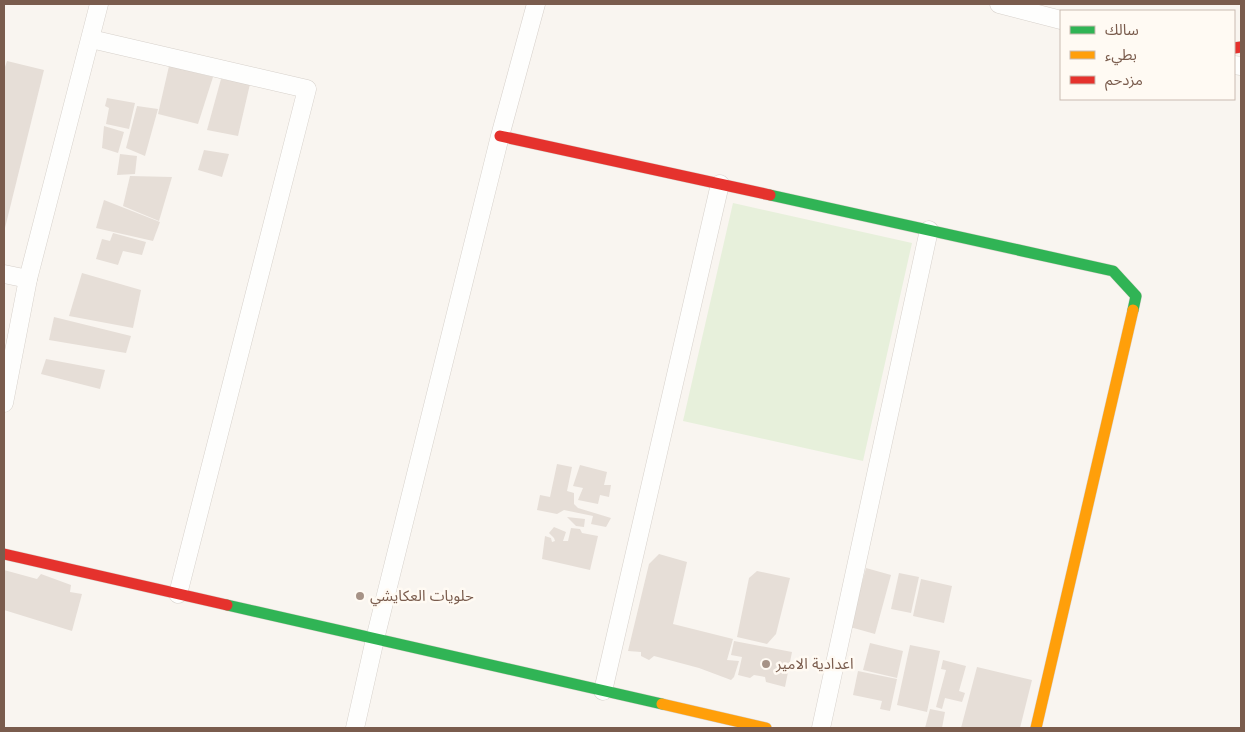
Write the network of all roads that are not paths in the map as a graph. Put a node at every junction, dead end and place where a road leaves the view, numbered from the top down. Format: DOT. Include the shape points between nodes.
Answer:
graph roads {
  1 [pos="99,4"];
  2 [pos="536,4"];
  3 [pos="999,4"];
  4 [pos="1060,20"];
  5 [pos="91,39"];
  6 [pos="500,136"];
  7 [pos="720,184"];
  8 [pos="929,230"];
  9 [pos="4,274"];
  10 [pos="28,279"];
  11 [pos="4,403"];
  12 [pos="4,554"];
  13 [pos="178,594"];
  14 [pos="376,639"];
  15 [pos="603,691"];
  16 [pos="355,728"];
  17 [pos="766,728"];
  18 [pos="821,728"];
  19 [pos="1036,728"];
  1 -- 5 [label="street"];
  2 -- 6 [label="street"];
  3 -- 4 [label="street"];
  5 -- 10 [label="street"];
  5 -- 13 [label="street" via="307,89"];
  6 -- 7 [label="main road"];
  6 -- 14 [label="street"];
  7 -- 8 [label="main road"];
  7 -- 15 [label="street"];
  8 -- 18 [label="street"];
  8 -- 19 [label="main road" via="1113,271 1136,296"];
  9 -- 10 [label="street"];
  10 -- 11 [label="street"];
  12 -- 13 [label="main road"];
  13 -- 14 [label="main road"];
  14 -- 15 [label="main road"];
  14 -- 16 [label="street"];
  15 -- 17 [label="main road"];
}
